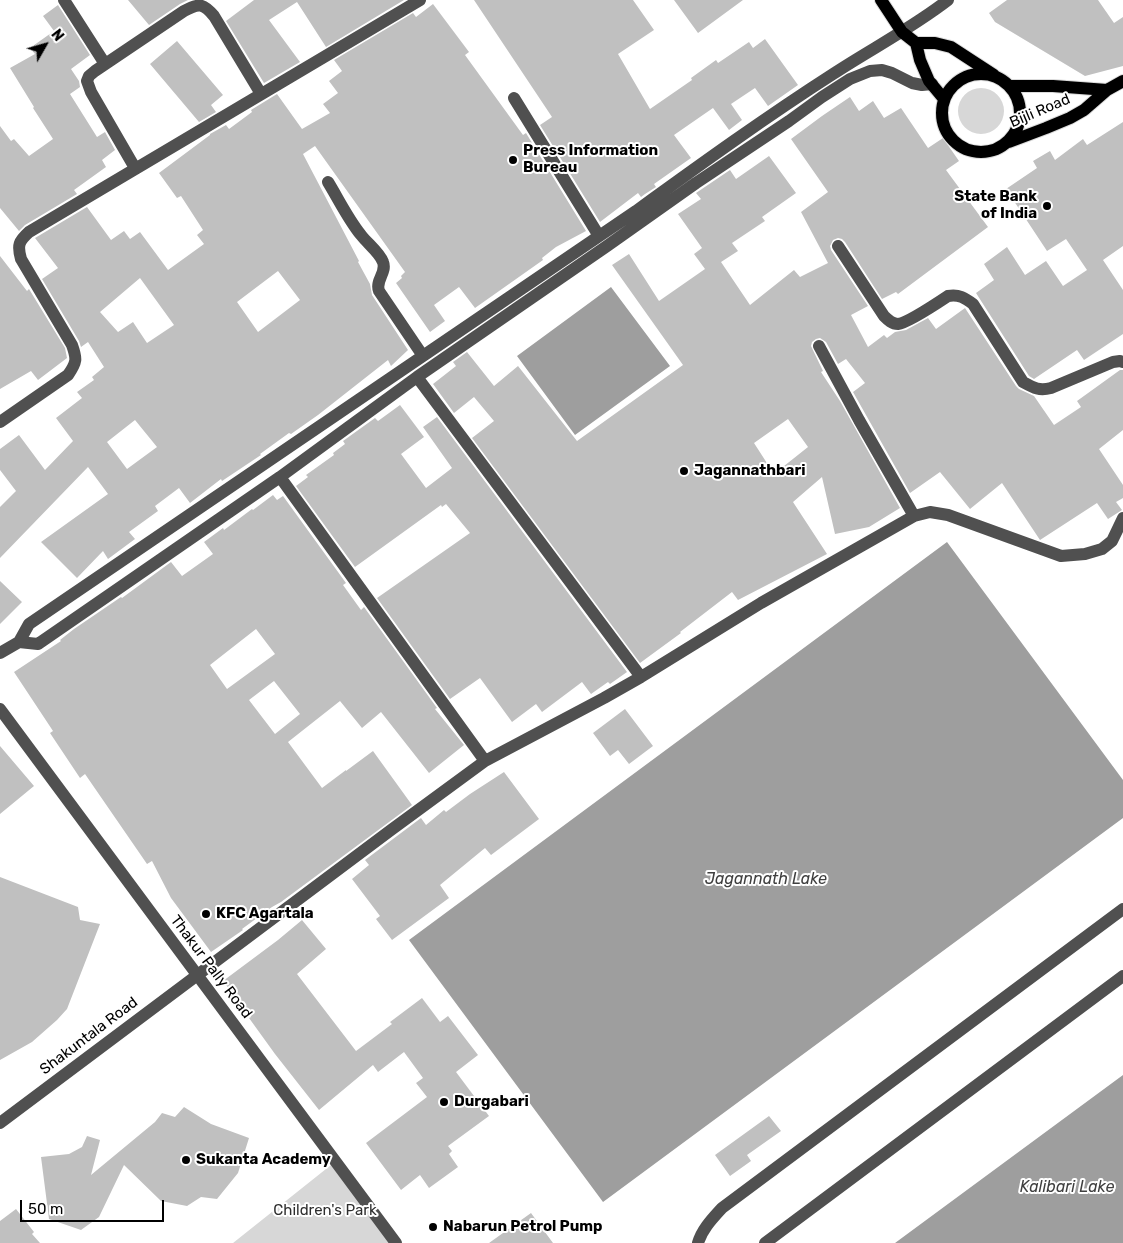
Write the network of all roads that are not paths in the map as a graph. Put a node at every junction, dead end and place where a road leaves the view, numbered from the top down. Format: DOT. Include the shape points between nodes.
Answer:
graph roads {
  1 [pos="64,0"];
  2 [pos="420,0"];
  3 [pos="881,0"];
  4 [pos="948,0"];
  5 [pos="902,32"];
  6 [pos="916,43"];
  7 [pos="105,64"];
  8 [pos="1005,82"];
  9 [pos="1123,82"];
  10 [pos="932,84"];
  11 [pos="1107,90"];
  12 [pos="261,94"];
  13 [pos="514,98"];
  14 [pos="944,99"];
  15 [pos="1009,142"];
  16 [pos="135,168"];
  17 [pos="328,182"];
  18 [pos="599,236"];
  19 [pos="838,246"];
  20 [pos="819,346"];
  21 [pos="423,356"];
  22 [pos="1123,362"];
  23 [pos="416,377"];
  24 [pos="0,422"];
  25 [pos="280,476"];
  26 [pos="914,516"];
  27 [pos="1123,518"];
  28 [pos="19,642"];
  29 [pos="0,653"];
  30 [pos="641,677"];
  31 [pos="0,710"];
  32 [pos="485,762"];
  33 [pos="1123,909"];
  34 [pos="198,976"];
  35 [pos="1123,976"];
  36 [pos="0,1123"];
  37 [pos="396,1243"];
  38 [pos="698,1243"];
  39 [pos="765,1243"];
  1 -- 7 [label="street"];
  2 -- 12 [label="street"];
  3 -- 5 [label="main road"];
  4 -- 5 [label="street"];
  5 -- 6 [label="main road"];
  5 -- 18 [label="street" via="833,74"];
  6 -- 8 [label="main road" via="951,47"];
  6 -- 10 [label="main road"];
  7 -- 12 [label="street" via="184,11 204,6 214,16"];
  7 -- 16 [label="street" via="89,76 88,86"];
  8 -- 11 [label="main road, Bijli Road"];
  8 -- 14 [label="main road" via="986,74 972,75 958,80"];
  8 -- 15 [label="main road" via="1018,101 1020,116 1017,130"];
  9 -- 11 [label="main road, Bijli Road"];
  10 -- 14 [label="main road"];
  10 -- 23 [label="street" via="912,83 882,70 850,79"];
  11 -- 15 [label="main road, Bijli Road" via="1070,118"];
  12 -- 16 [label="street"];
  13 -- 18 [label="street"];
  14 -- 15 [label="main road" via="941,118 955,144 968,151 982,153 996,150"];
  16 -- 24 [label="street" via="22,238 19,244 21,258 72,345 76,364 68,374"];
  17 -- 21 [label="street" via="361,236 383,260 384,269 377,285 379,291"];
  18 -- 21 [label="street"];
  19 -- 22 [label="street" via="884,316 894,324 906,321 948,296 966,298 1024,382 1033,387 1051,388 1113,362"];
  20 -- 26 [label="street"];
  21 -- 28 [label="street" via="29,624"];
  23 -- 25 [label="street"];
  23 -- 30 [label="street"];
  25 -- 28 [label="street" via="38,644"];
  25 -- 32 [label="street"];
  26 -- 27 [label="street" via="930,512 948,515 1061,556 1102,549 1112,541"];
  26 -- 30 [label="street, Shakuntala Road" via="761,603"];
  28 -- 29 [label="street"];
  30 -- 32 [label="street, Shakuntala Road"];
  31 -- 34 [label="street, Thakur Pally Road"];
  32 -- 34 [label="street, Shakuntala Road"];
  33 -- 38 [label="street" via="722,1208"];
  34 -- 36 [label="street, Shakuntala Road"];
  34 -- 37 [label="street, Thakur Pally Road"];
  35 -- 39 [label="street"];
}
